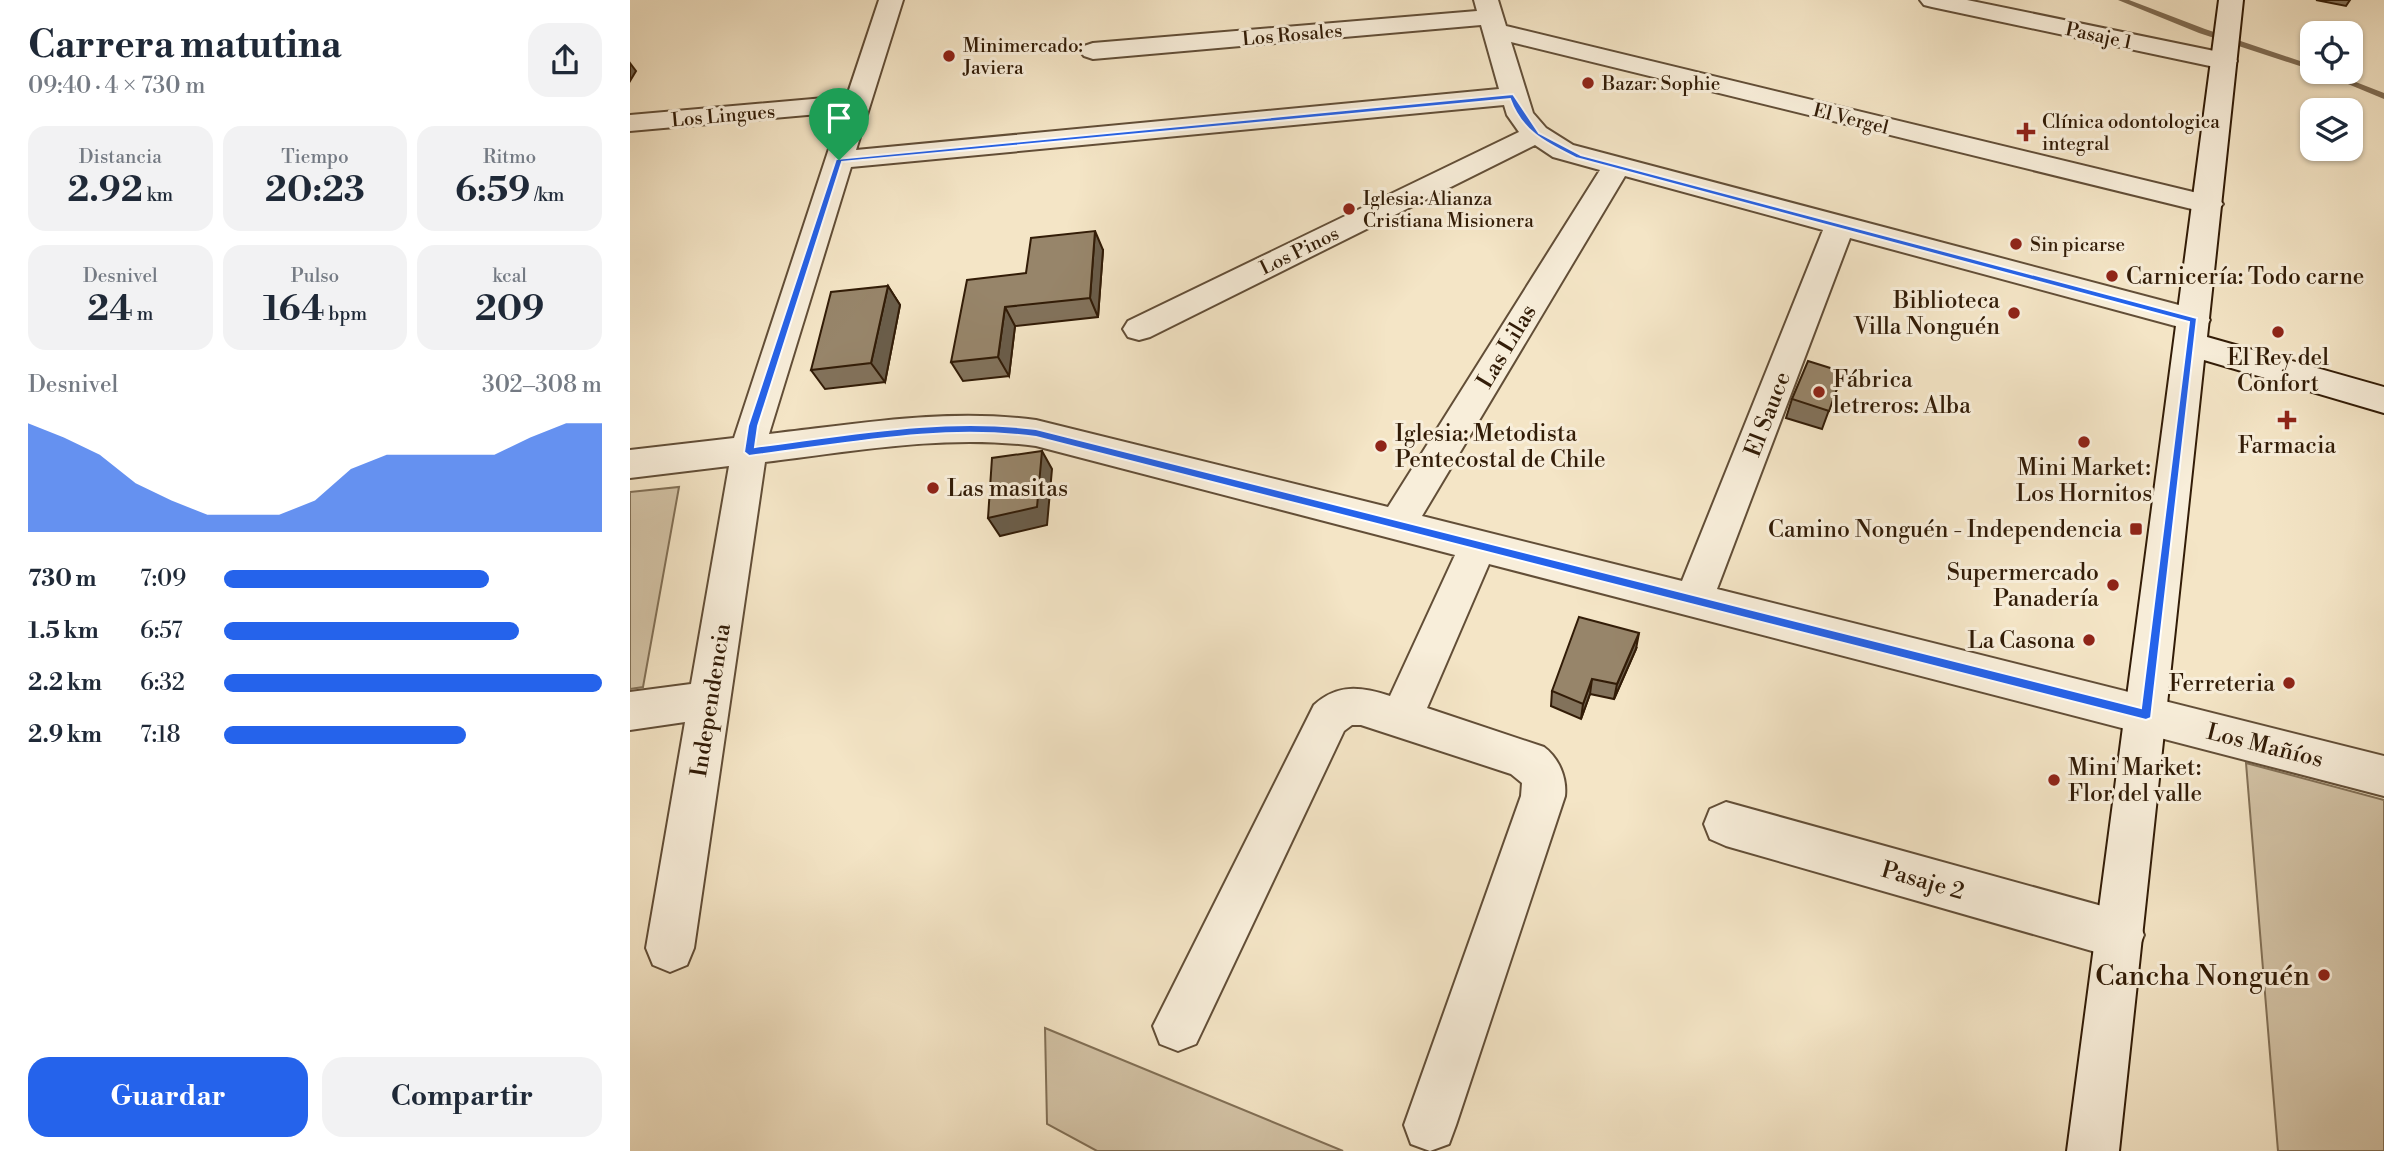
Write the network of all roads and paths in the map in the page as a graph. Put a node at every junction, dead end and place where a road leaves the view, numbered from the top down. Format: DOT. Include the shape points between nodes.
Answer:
graph roads {
  1 [pos="891,0"];
  2 [pos="1932,0"];
  3 [pos="2230,11"];
  4 [pos="1491,16"];
  5 [pos="1093,51"];
  6 [pos="2225,57"];
  7 [pos="1513,96"];
  8 [pos="858,103"];
  9 [pos="630,123"];
  10 [pos="1536,134"];
  11 [pos="839,160"];
  12 [pos="1616,167"];
  13 [pos="2207,204"];
  14 [pos="1840,226"];
  15 [pos="1139,329"];
  16 [pos="2193,332"];
  17 [pos="2384,400"];
  18 [pos="749,452"];
  19 [pos="630,464"];
  20 [pos="1396,526"];
  21 [pos="1478,547"];
  22 [pos="1693,601"];
  23 [pos="709,700"];
  24 [pos="630,711"];
  25 [pos="2146,715"];
  26 [pos="1401,718"];
  27 [pos="2384,776"];
  28 [pos="1726,824"];
  29 [pos="2120,935"];
  30 [pos="670,948"];
  31 [pos="1178,1026"];
  32 [pos="1430,1125"];
  33 [pos="2093,1151"];
  1 -- 8 [label="street, Independencia"];
  2 -- 6 [label="street, Pasaje 1"];
  3 -- 6 [label="street"];
  4 -- 5 [label="street, Los Rosales"];
  4 -- 7 [label="street"];
  4 -- 13 [label="street, El Vergel"];
  6 -- 13 [label="street"];
  7 -- 10 [label="street" via="1520,115"];
  7 -- 11 [label="street"];
  8 -- 9 [label="street, Los Lingues"];
  8 -- 11 [label="street, Independencia"];
  10 -- 12 [label="street" via="1563,151"];
  10 -- 15 [label="street, Los Pinos"];
  11 -- 18 [label="street, Independencia" via="753,426"];
  12 -- 14 [label="street"];
  12 -- 20 [label="street, Las Lilas"];
  13 -- 16 [label="street"];
  14 -- 16 [label="street"];
  14 -- 22 [label="street, El Sauce"];
  16 -- 17 [label="street"];
  16 -- 25 [label="street"];
  18 -- 19 [label="street"];
  18 -- 20 [label="street" via="938,428 1014,430"];
  18 -- 23 [label="street, Independencia"];
  20 -- 21 [label="street"];
  21 -- 22 [label="street"];
  21 -- 26 [label="street"];
  22 -- 25 [label="street"];
  23 -- 24 [label="street"];
  23 -- 30 [label="street, Independencia"];
  25 -- 27 [label="street, Los Mañíos"];
  25 -- 29 [label="street"];
  26 -- 31 [label="street" via="1352,705 1329,718"];
  26 -- 32 [label="street" via="1523,758 1541,772 1545,783"];
  28 -- 29 [label="street, Pasaje 2"];
  29 -- 33 [label="street"];
}
